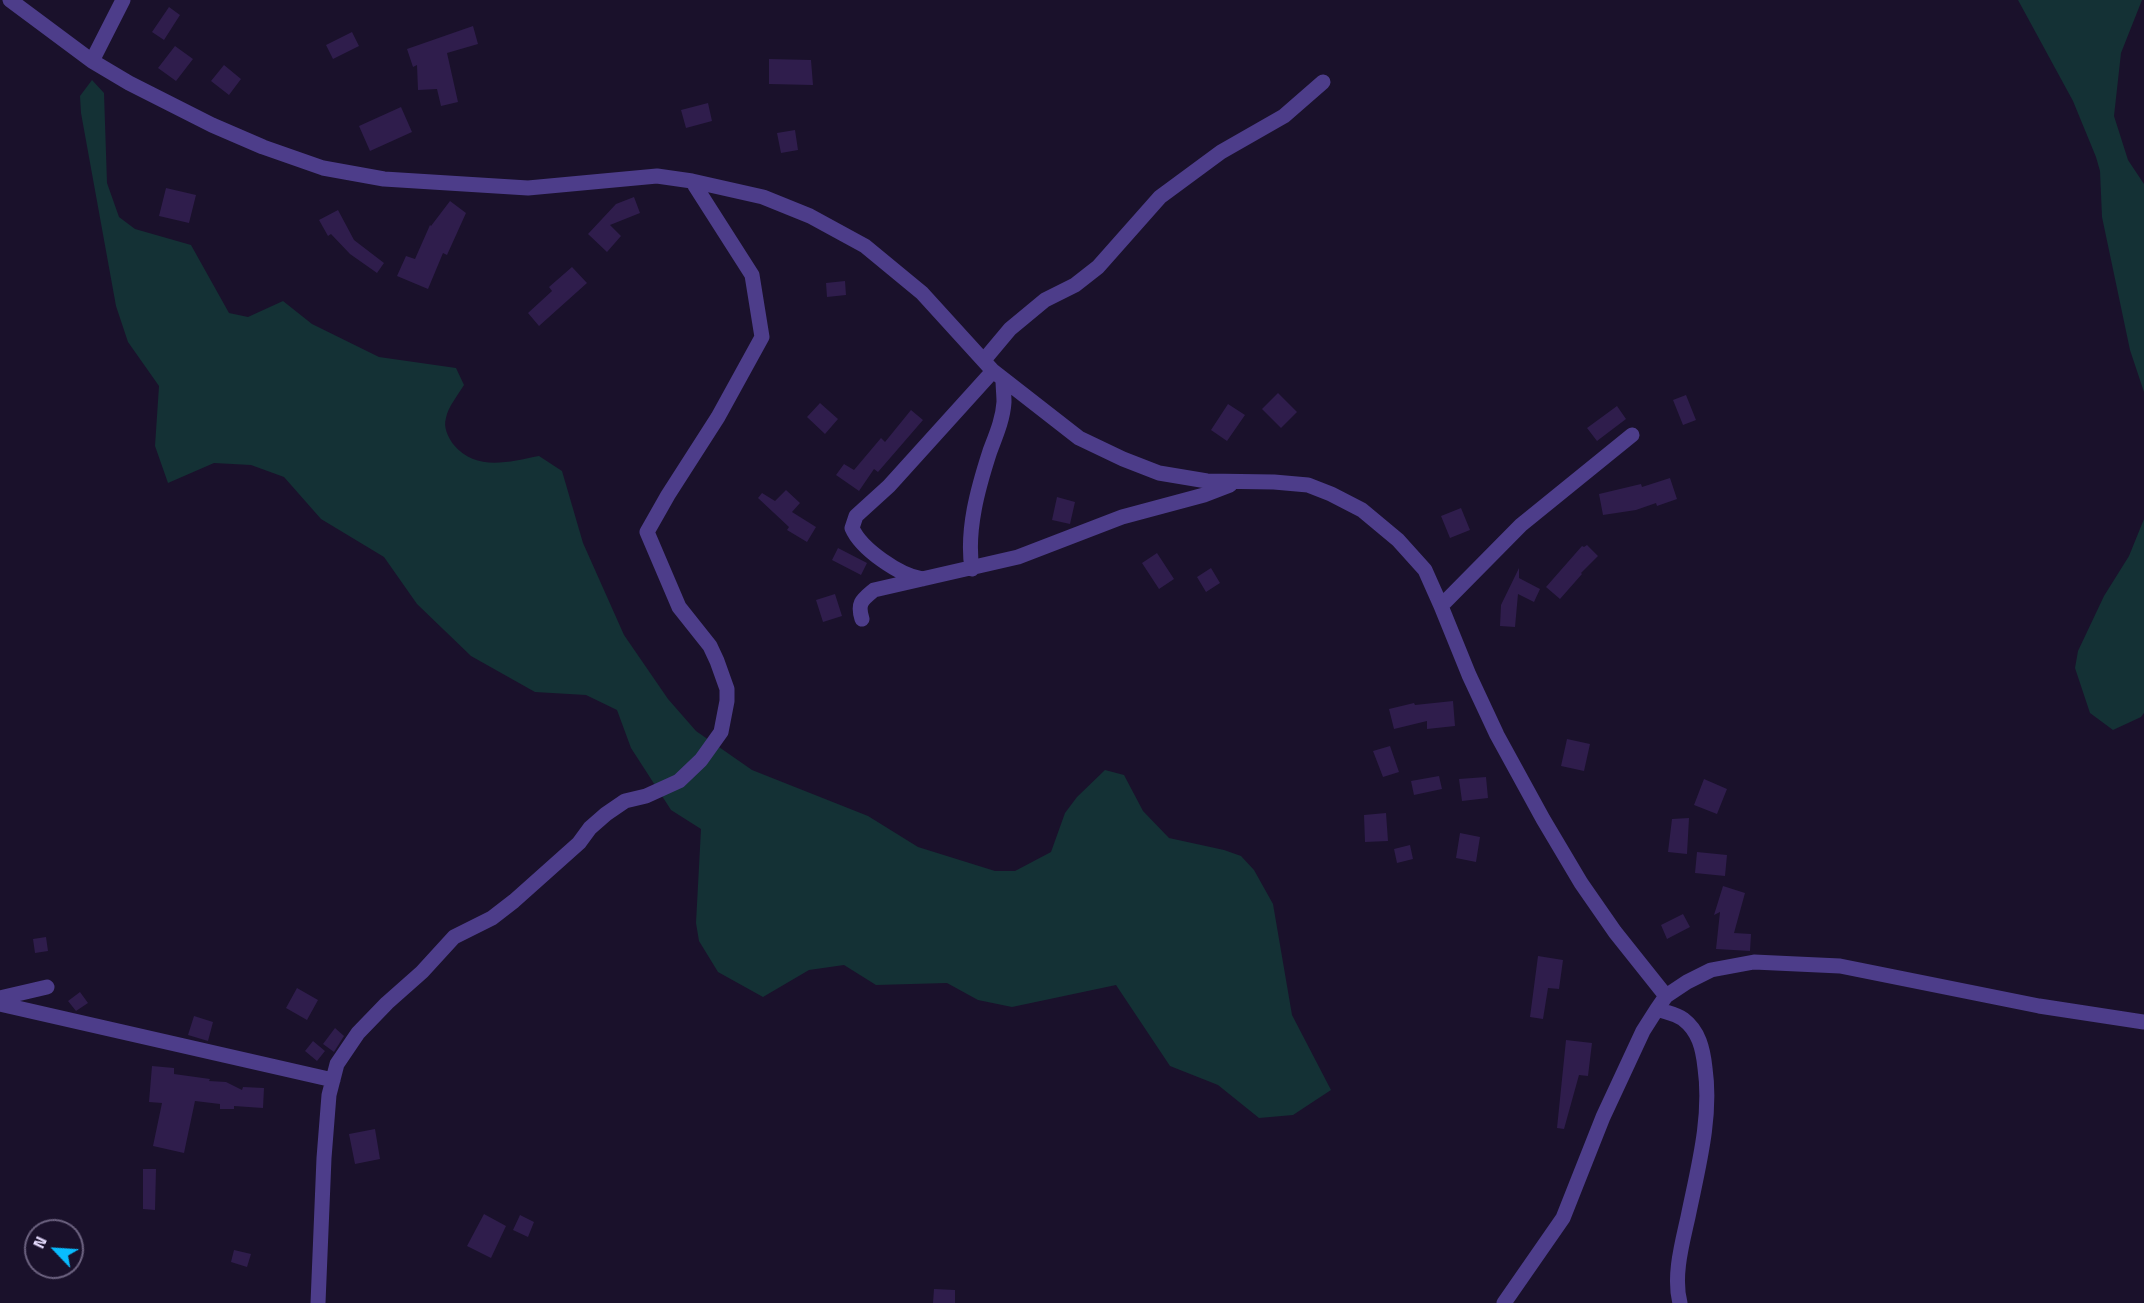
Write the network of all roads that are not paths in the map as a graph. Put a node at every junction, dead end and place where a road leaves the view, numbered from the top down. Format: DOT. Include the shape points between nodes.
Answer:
graph roads {
  1 [pos="10,0"];
  2 [pos="123,0"];
  3 [pos="92,61"];
  4 [pos="1323,82"];
  5 [pos="692,181"];
  6 [pos="993,370"];
  7 [pos="1632,435"];
  8 [pos="1236,483"];
  9 [pos="972,569"];
  10 [pos="925,579"];
  11 [pos="1441,606"];
  12 [pos="862,619"];
  13 [pos="47,987"];
  14 [pos="0,998"];
  15 [pos="1662,1002"];
  16 [pos="0,1004"];
  17 [pos="2144,1022"];
  18 [pos="333,1080"];
  19 [pos="318,1303"];
  20 [pos="1504,1303"];
  21 [pos="1680,1303"];
  1 -- 3 [label="street"];
  2 -- 3 [label="street"];
  3 -- 5 [label="street" via="212,125 323,168 384,179 518,188 645,177"];
  4 -- 6 [label="street" via="1284,116 1221,152 1160,197 1098,267 1019,321"];
  5 -- 6 [label="street" via="762,197 810,216 865,246 922,293"];
  5 -- 18 [label="street" via="752,275 762,337 647,532 679,606 710,646 720,667 727,695 721,732 679,782 625,801 606,814 514,902 454,937 358,1033 338,1064"];
  6 -- 8 [label="street" via="1079,438 1123,459 1159,473"];
  6 -- 9 [label="street" via="1004,403 974,515"];
  6 -- 10 [label="street" via="889,486 856,516 852,528 856,537 879,558 911,577"];
  7 -- 11 [label="street" via="1521,525"];
  8 -- 9 [label="street"];
  8 -- 11 [label="street" via="1308,485 1362,510 1398,540 1425,570"];
  9 -- 10 [label="street"];
  10 -- 12 [label="street" via="874,590 863,599 859,609"];
  11 -- 15 [label="street" via="1497,735 1543,819 1581,883"];
  13 -- 14 [label="street"];
  15 -- 17 [label="street" via="1687,982 1711,970 1754,962 1805,964 1840,966 2038,1006"];
  15 -- 20 [label="street" via="1643,1031 1603,1118 1563,1218"];
  15 -- 21 [label="street" via="1694,1031 1703,1048 1707,1083 1706,1122 1682,1245 1677,1292"];
  16 -- 18 [label="street"];
  18 -- 19 [label="street" via="324,1158"];
}
